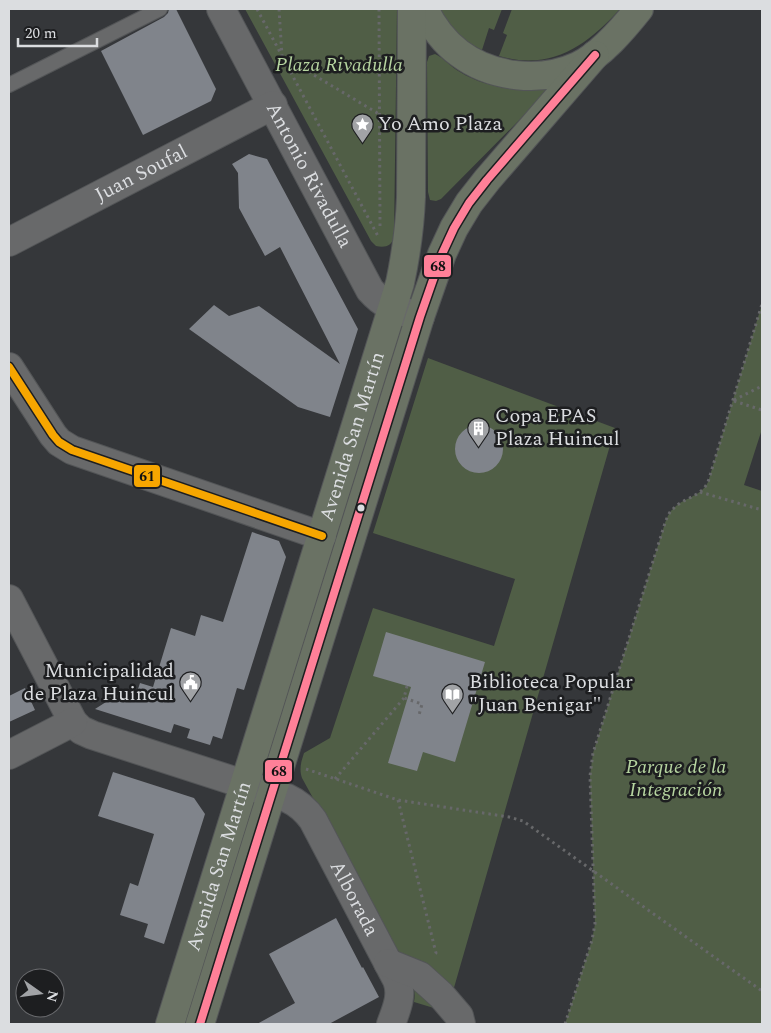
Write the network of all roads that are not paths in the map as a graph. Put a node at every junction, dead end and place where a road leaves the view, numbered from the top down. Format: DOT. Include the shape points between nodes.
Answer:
graph roads {
  1 [pos="160,9"];
  2 [pos="221,9"];
  3 [pos="412,9"];
  4 [pos="424,9"];
  5 [pos="639,9"];
  6 [pos="595,56"];
  7 [pos="9,85"];
  8 [pos="272,105"];
  9 [pos="9,242"];
  10 [pos="393,308"];
  11 [pos="420,318"];
  12 [pos="9,367"];
  13 [pos="322,536"];
  14 [pos="9,598"];
  15 [pos="73,722"];
  16 [pos="9,755"];
  17 [pos="245,784"];
  18 [pos="272,793"];
  19 [pos="388,963"];
  20 [pos="170,1024"];
  21 [pos="200,1024"];
  22 [pos="392,1024"];
  23 [pos="461,1024"];
  1 -- 7 [label="lane"];
  2 -- 8 [label="street, Antonio Rivadulla"];
  3 -- 10 [label="highway, Avenida San Martín" via="412,197 410,228"];
  4 -- 6 [label="highway" via="435,28 459,53 497,72 516,76 558,73"];
  5 -- 6 [label="highway"];
  6 -- 11 [label="highway, Avenida San Martín" via="469,202 442,254"];
  8 -- 9 [label="street, Juan Soufal"];
  8 -- 10 [label="street, Antonio Rivadulla" via="370,290"];
  10 -- 11 [label="street, Antonio Rivadulla"];
  10 -- 13 [label="highway, Avenida San Martín"];
  11 -- 18 [label="highway, Avenida San Martín"];
  12 -- 13 [label="street" via="53,435 72,450"];
  13 -- 17 [label="highway, Avenida San Martín"];
  14 -- 15 [label="street"];
  15 -- 16 [label="street"];
  15 -- 17 [label="street, Alborada" via="92,735"];
  17 -- 18 [label="street, Alborada"];
  17 -- 20 [label="highway, Avenida San Martín"];
  18 -- 19 [label="street, Alborada" via="293,801 313,820"];
  18 -- 21 [label="highway, Avenida San Martín"];
  19 -- 22 [label="street, Alborada" via="400,991"];
  19 -- 23 [label="street" via="420,976 459,1016"];
}
